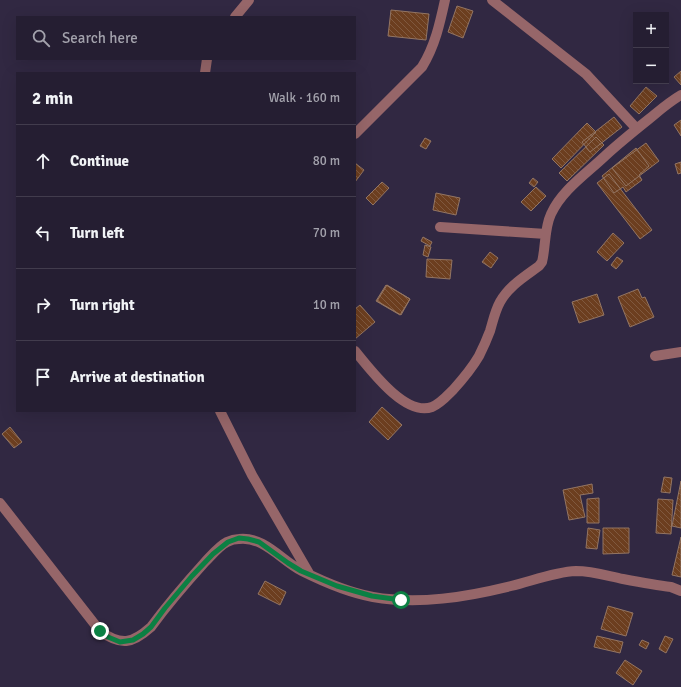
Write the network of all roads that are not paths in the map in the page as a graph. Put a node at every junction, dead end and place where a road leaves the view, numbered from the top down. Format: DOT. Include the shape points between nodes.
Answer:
graph roads {
  1 [pos="249,0"];
  2 [pos="445,0"];
  3 [pos="492,0"];
  4 [pos="236,16"];
  5 [pos="207,60"];
  6 [pos="205,72"];
  7 [pos="681,95"];
  8 [pos="636,128"];
  9 [pos="356,133"];
  10 [pos="440,227"];
  11 [pos="546,234"];
  12 [pos="356,352"];
  13 [pos="681,352"];
  14 [pos="655,356"];
  15 [pos="220,412"];
  16 [pos="0,503"];
  17 [pos="310,575"];
  18 [pos="681,591"];
  1 -- 4 [label="street"];
  2 -- 9 [label="street" via="430,55 422,67"];
  3 -- 8 [label="street" via="586,74"];
  5 -- 6 [label="street"];
  7 -- 8 [label="street" via="665,104"];
  8 -- 11 [label="street" via="559,200 550,215"];
  10 -- 11 [label="street"];
  11 -- 12 [label="street" via="540,266 516,282 509,290 493,317 490,331 478,356 460,382 432,407 421,409 408,404 389,390"];
  13 -- 14 [label="street"];
  15 -- 17 [label="street" via="252,475"];
  16 -- 17 [label="street" via="100,631 120,642 133,640 143,634 213,554 228,542 239,538 259,542"];
  17 -- 18 [label="street" via="372,596 401,600 480,593 575,571 671,587"];
}
